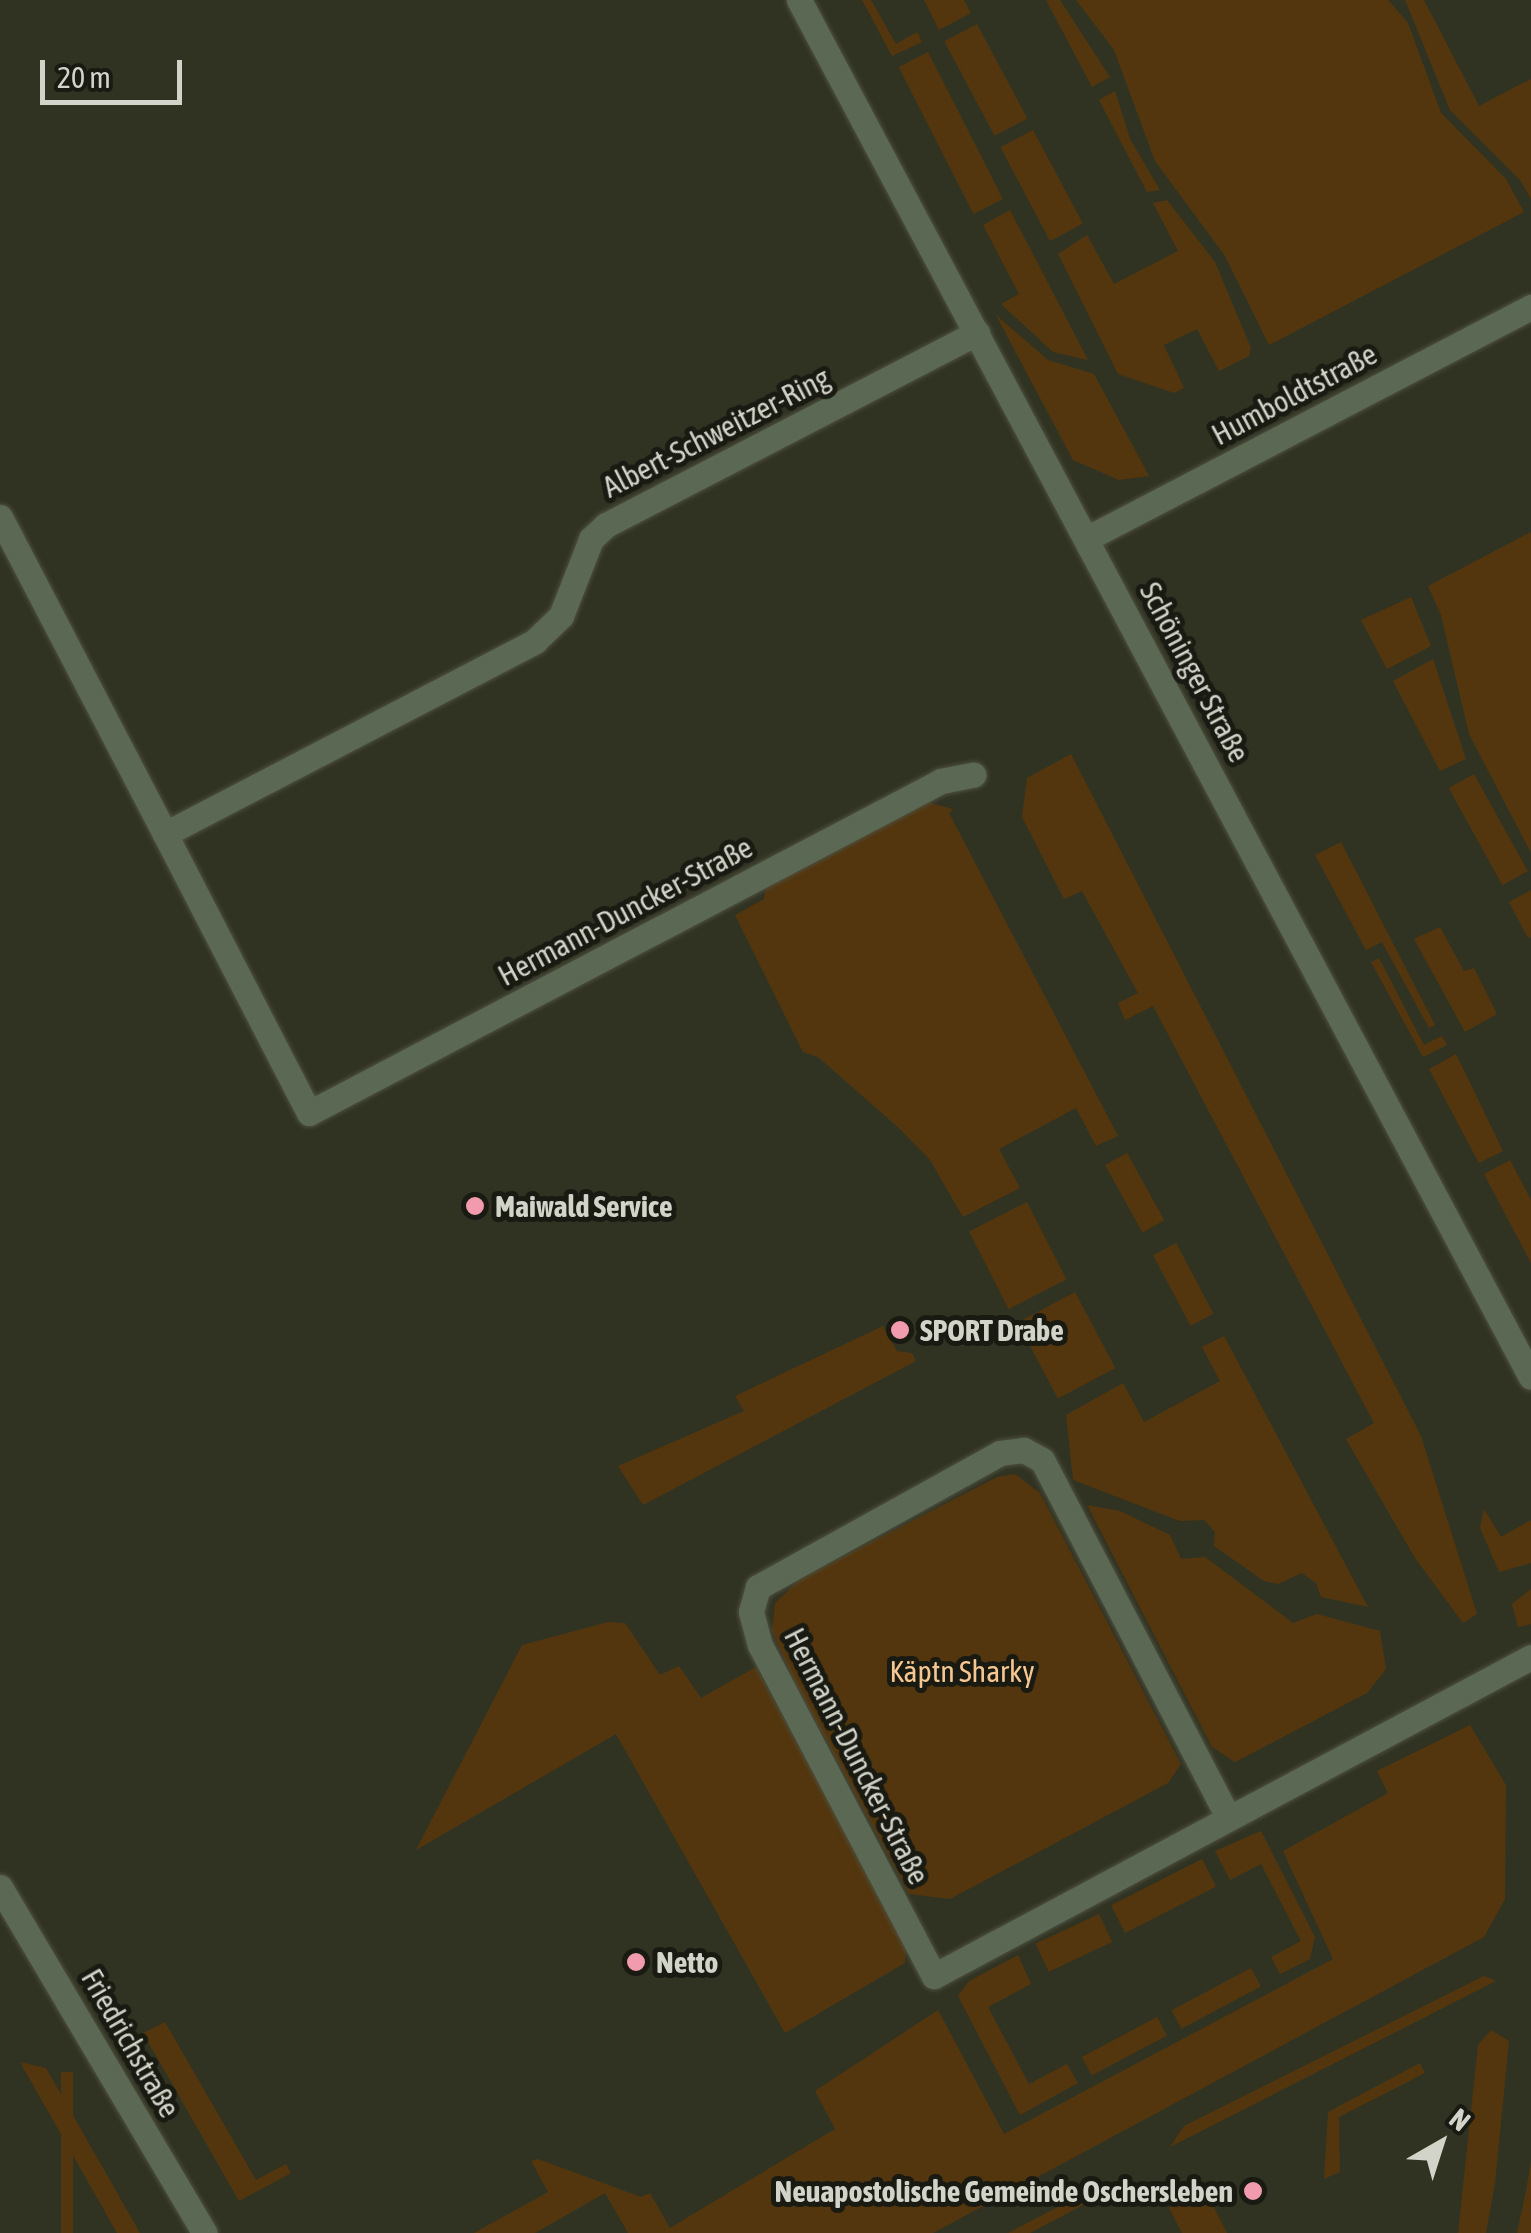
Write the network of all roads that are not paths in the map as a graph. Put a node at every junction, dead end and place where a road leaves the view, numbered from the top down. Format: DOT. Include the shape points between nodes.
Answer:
graph roads {
  1 [pos="798,0"];
  2 [pos="1531,307"];
  3 [pos="977,332"];
  4 [pos="0,517"];
  5 [pos="1086,539"];
  6 [pos="973,774"];
  7 [pos="165,834"];
  8 [pos="1531,1377"];
  9 [pos="1531,1657"];
  10 [pos="1227,1814"];
  11 [pos="0,1887"];
  12 [pos="205,2233"];
  1 -- 3 [label="street, Schöninger Straße"];
  2 -- 5 [label="street, Humboldtstraße"];
  3 -- 5 [label="street, Schöninger Straße"];
  3 -- 7 [label="street, Albert-Schweitzer-Ring" via="606,525 590,539 561,616 534,641"];
  4 -- 7 [label="street"];
  5 -- 8 [label="street, Schöninger Straße"];
  6 -- 7 [label="street, Hermann-Duncker-Straße" via="942,781 310,1113"];
  9 -- 10 [label="street, Hermann-Duncker-Straße"];
  10 -- 10 [label="street, Hermann-Duncker-Straße" via="934,1976 760,1645 752,1612 758,1587 1000,1453 1024,1450 1042,1460"];
  11 -- 12 [label="street, Friedrichstraße"];
}
